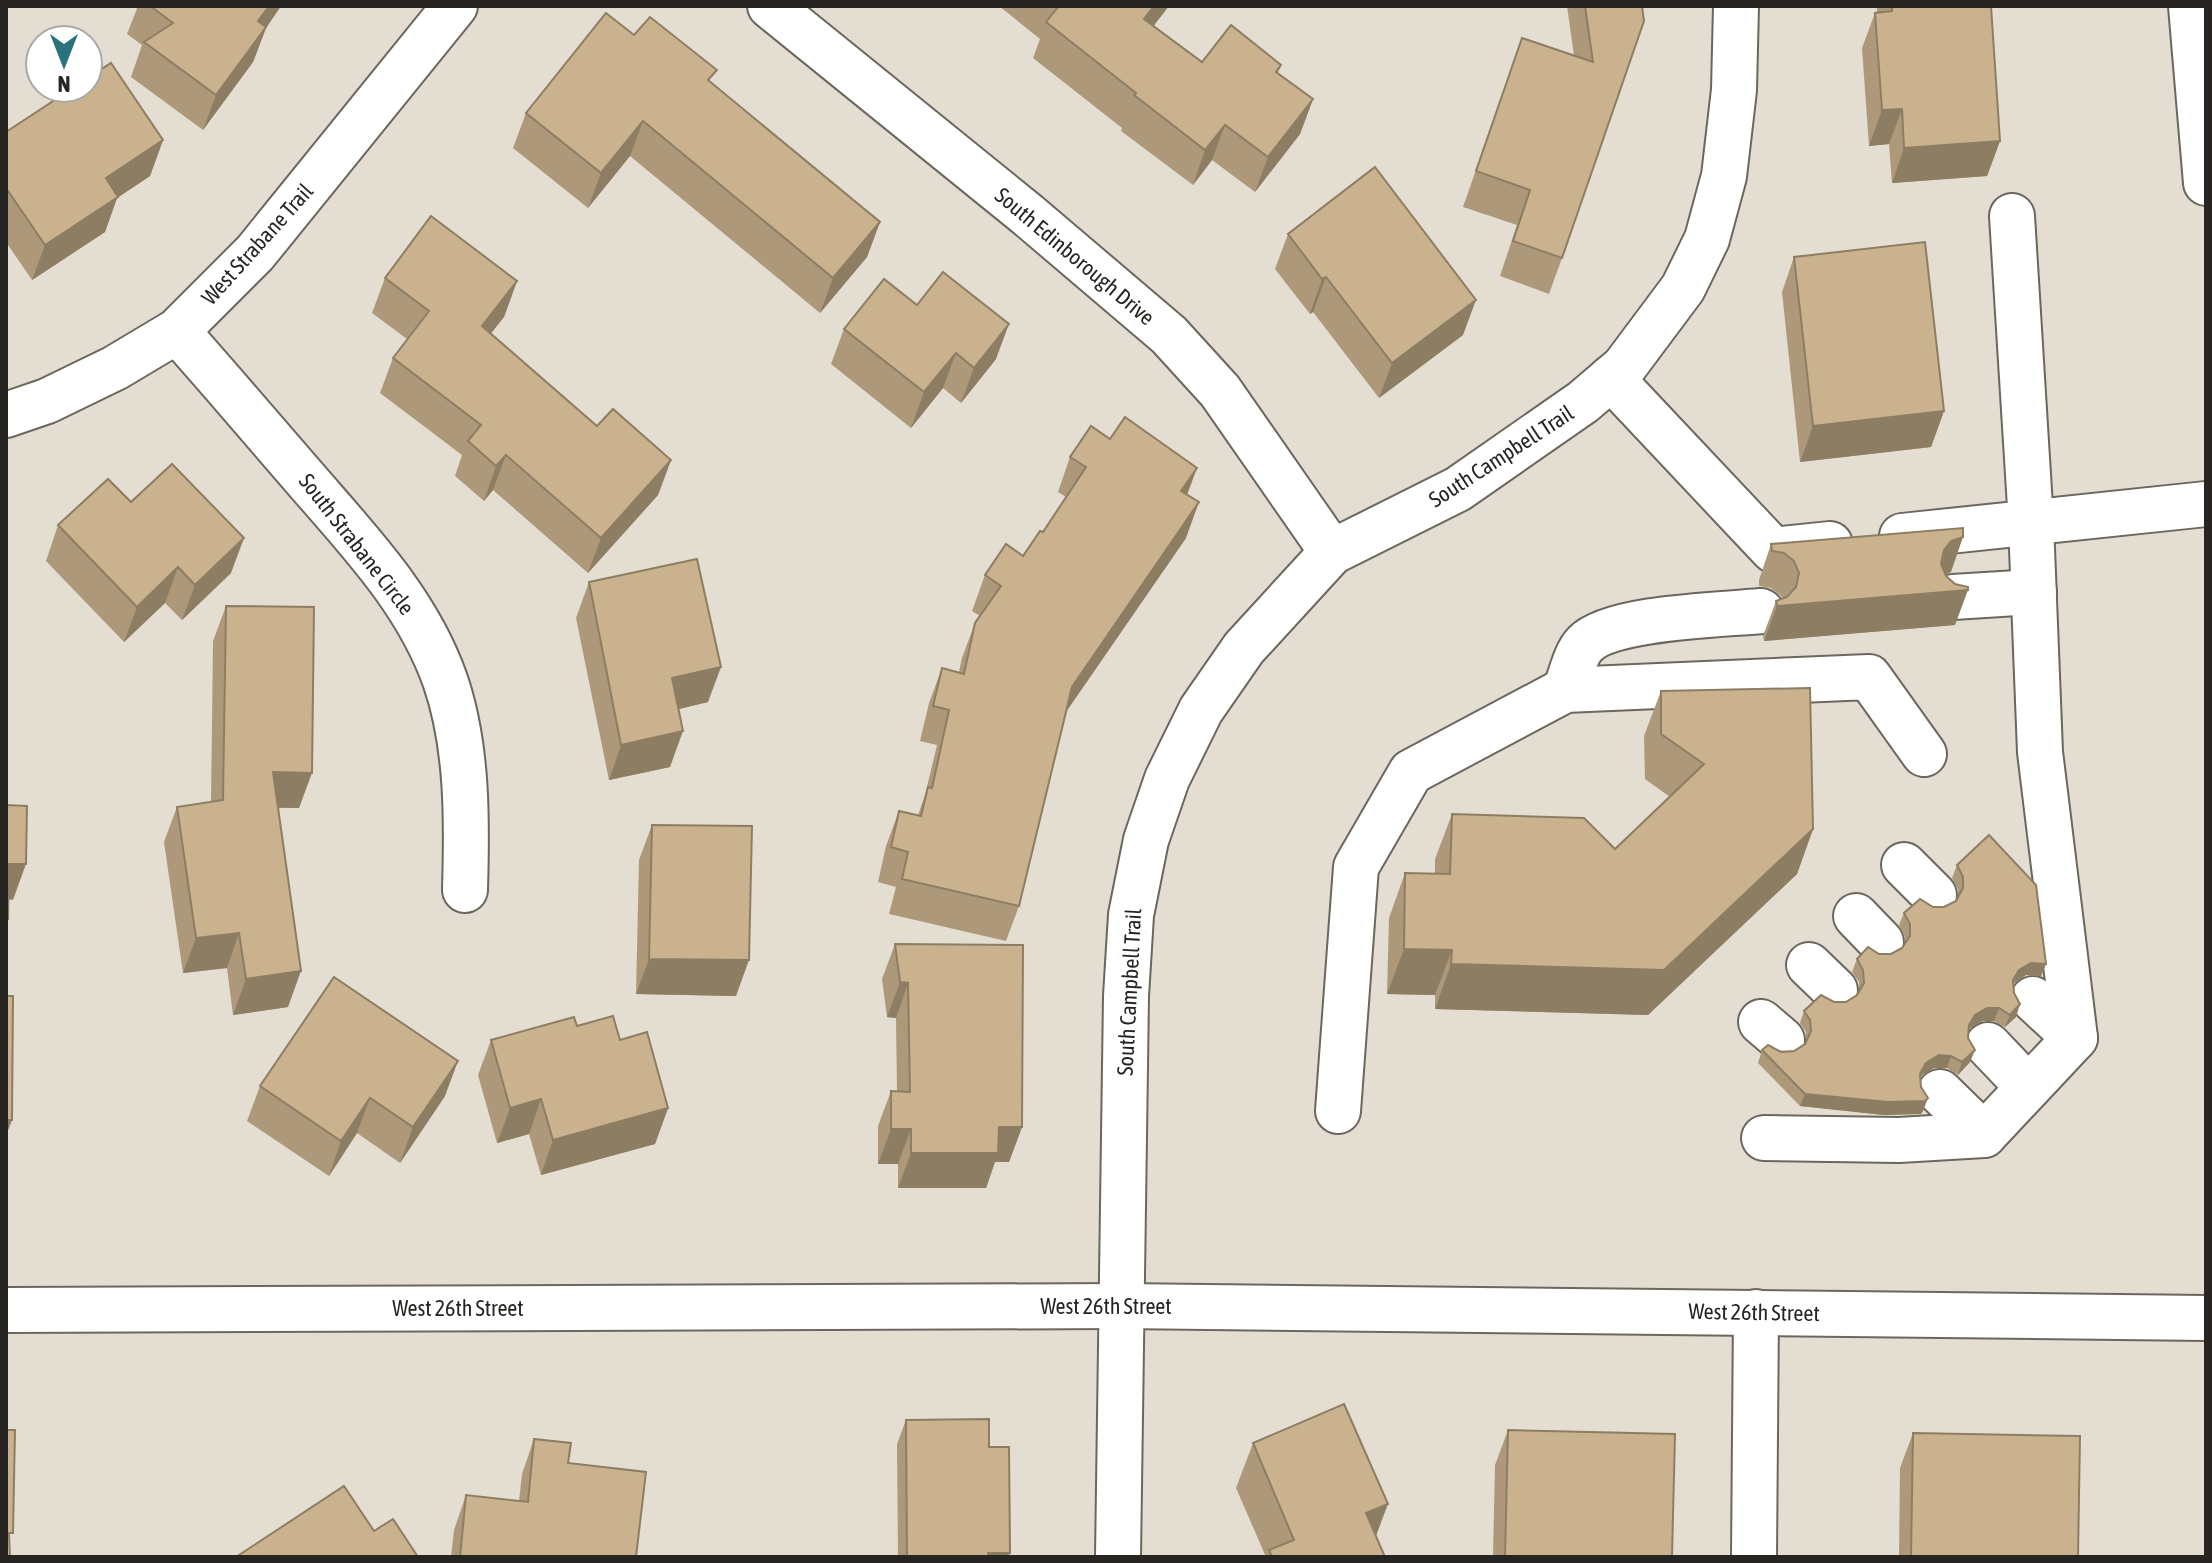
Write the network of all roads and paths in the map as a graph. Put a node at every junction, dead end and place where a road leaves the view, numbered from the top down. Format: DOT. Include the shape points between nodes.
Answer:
graph roads {
  1 [pos="455,6"];
  2 [pos="770,6"];
  3 [pos="1736,6"];
  4 [pos="2191,6"];
  5 [pos="2206,183"];
  6 [pos="2012,216"];
  7 [pos="177,331"];
  8 [pos="1611,378"];
  9 [pos="6,415"];
  10 [pos="2206,504"];
  11 [pos="2031,523"];
  12 [pos="1332,552"];
  13 [pos="2034,592"];
  14 [pos="1953,597"];
  15 [pos="1761,611"];
  16 [pos="1565,690"];
  17 [pos="1924,754"];
  18 [pos="465,890"];
  19 [pos="2033,999"];
  20 [pos="2075,1038"];
  21 [pos="1988,1045"];
  22 [pos="2028,1087"];
  23 [pos="1940,1092"];
  24 [pos="1338,1111"];
  25 [pos="1860,1113"];
  26 [pos="1984,1135"];
  27 [pos="1764,1138"];
  28 [pos="1899,1140"];
  29 [pos="1121,1306"];
  30 [pos="6,1310"];
  31 [pos="1756,1312"];
  32 [pos="2206,1318"];
  33 [pos="1118,1557"];
  34 [pos="1754,1557"];
  1 -- 7 [label="street, West Strabane Trail" via="255,253"];
  2 -- 12 [label="street, South Edinborough Drive" via="1169,335 1220,391"];
  3 -- 8 [label="street, South Campbell Trail" via="1724,176 1707,239 1683,288"];
  4 -- 5 [label="street"];
  6 -- 11 [label="street"];
  7 -- 9 [label="street, West Strabane Trail" via="115,368"];
  7 -- 18 [label="street, South Strabane Circle" via="335,512 403,596 432,646 461,754"];
  8 -- 11 [label="street" via="1773,550"];
  8 -- 12 [label="street, South Campbell Trail" via="1458,489"];
  10 -- 11 [label="street"];
  11 -- 13 [label="street"];
  12 -- 29 [label="street, South Campbell Trail" via="1244,648 1201,710 1167,779 1146,840 1131,915 1126,996"];
  13 -- 14 [label="street"];
  13 -- 20 [label="street" via="2040,752"];
  15 -- 16 [label="street" via="1636,623 1599,634 1583,645"];
  16 -- 17 [label="street" via="1869,677"];
  16 -- 24 [label="street" via="1411,772 1356,867"];
  19 -- 20 [label="street"];
  20 -- 22 [label="street"];
  21 -- 22 [label="street"];
  22 -- 26 [label="street"];
  23 -- 26 [label="street"];
  25 -- 28 [label="street"];
  26 -- 28 [label="street"];
  27 -- 28 [label="street"];
  29 -- 30 [label="street, West 26th Street"];
  29 -- 31 [label="street, West 26th Street"];
  29 -- 33 [label="street, South Campbell Trail"];
  31 -- 32 [label="street, West 26th Street"];
  31 -- 34 [label="street"];
}
